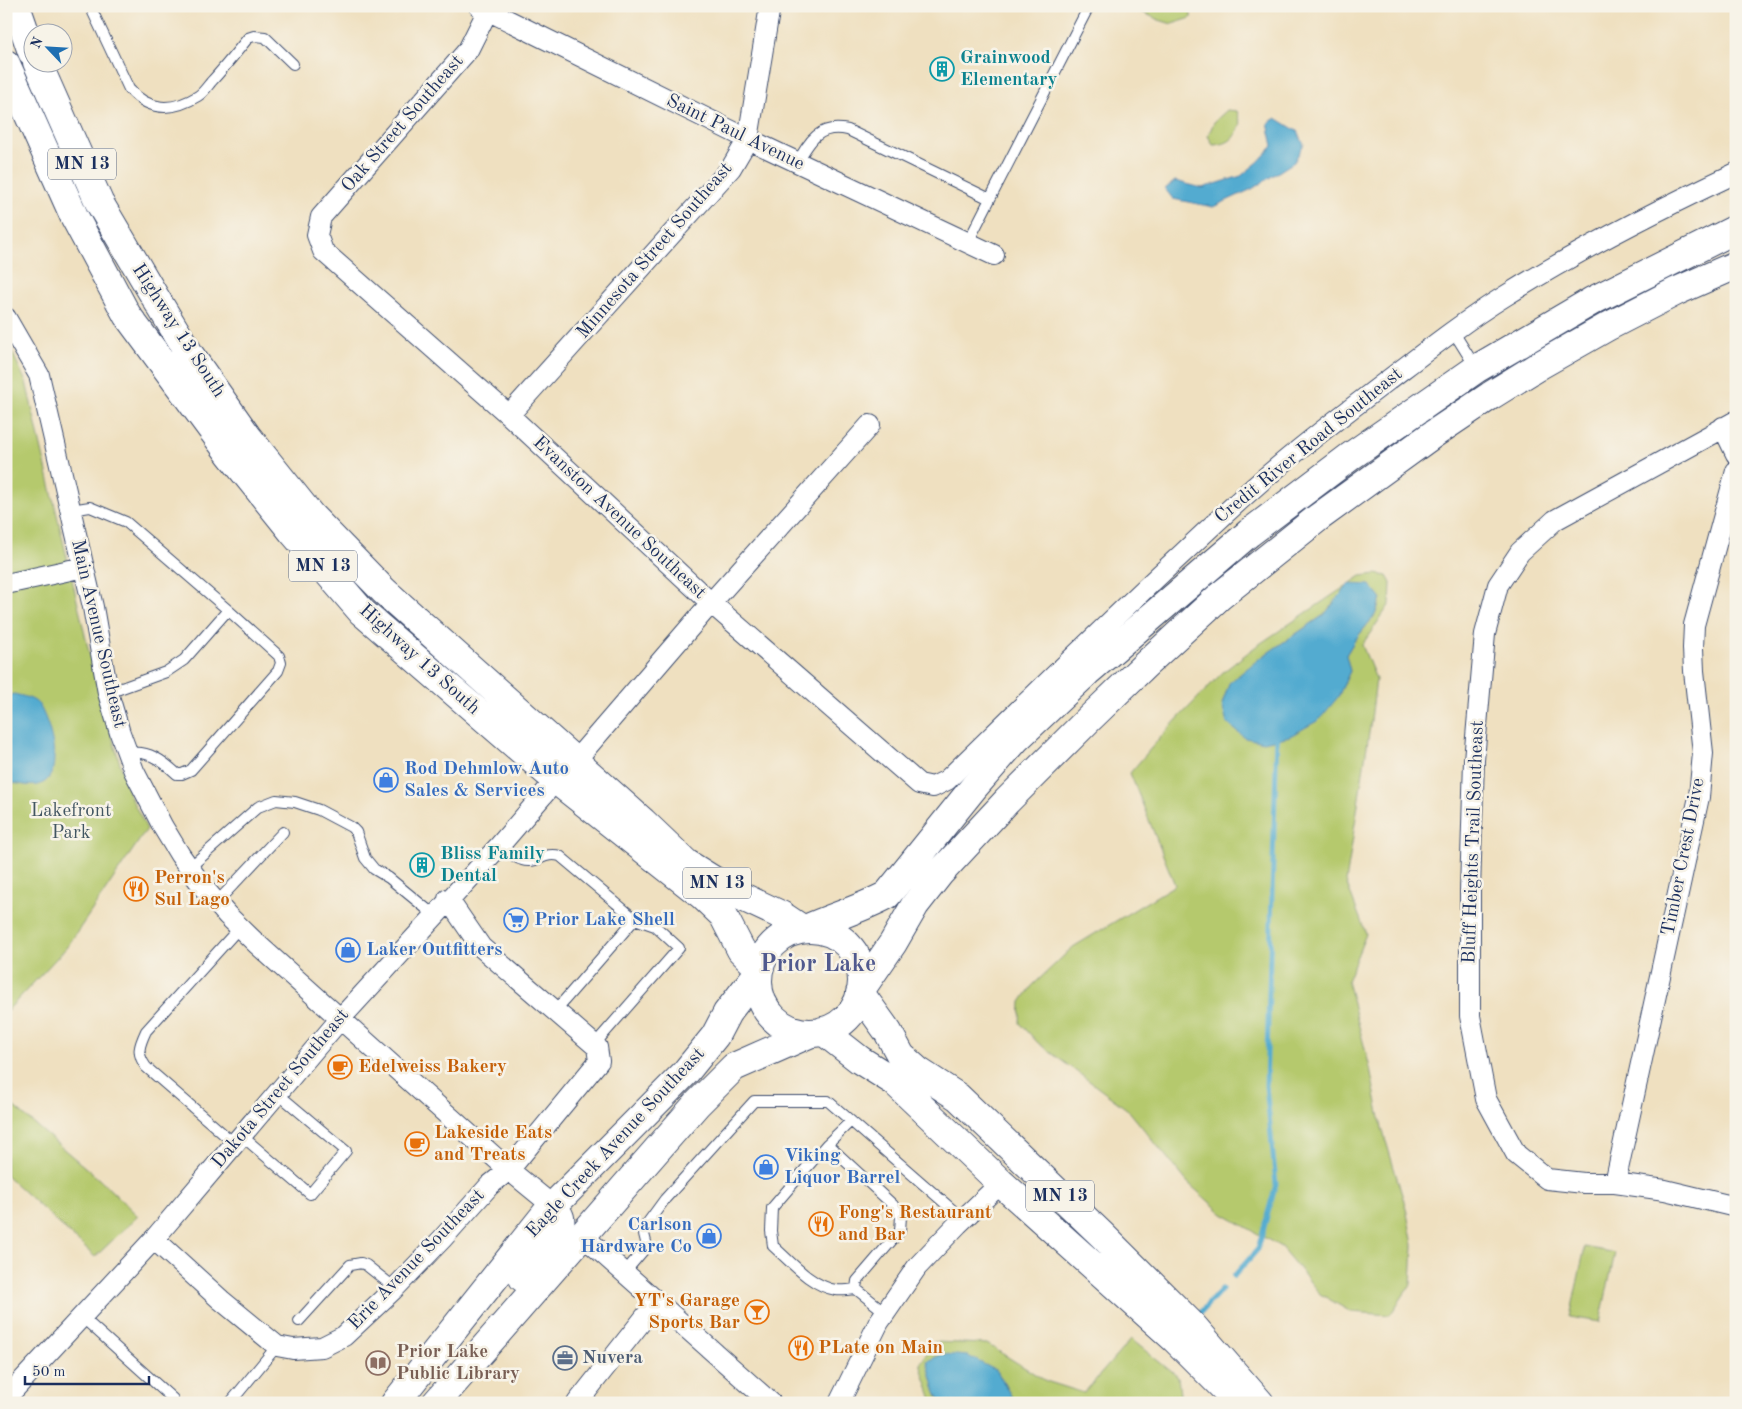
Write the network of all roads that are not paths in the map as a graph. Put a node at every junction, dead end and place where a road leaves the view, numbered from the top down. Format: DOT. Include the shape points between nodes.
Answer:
graph roads {
  1 [pos="16,6"];
  2 [pos="90,6"];
  3 [pos="770,6"];
  4 [pos="1089,6"];
  5 [pos="484,8"];
  6 [pos="22,23"];
  7 [pos="6,64"];
  8 [pos="293,64"];
  9 [pos="41,72"];
  10 [pos="748,139"];
  11 [pos="796,162"];
  12 [pos="1736,173"];
  13 [pos="990,199"];
  14 [pos="1736,229"];
  15 [pos="317,235"];
  16 [pos="967,244"];
  17 [pos="994,256"];
  18 [pos="1736,266"];
  19 [pos="6,318"];
  20 [pos="1453,331"];
  21 [pos="1476,369"];
  22 [pos="510,415"];
  23 [pos="1729,424"];
  24 [pos="870,425"];
  25 [pos="1736,454"];
  26 [pos="1736,471"];
  27 [pos="71,510"];
  28 [pos="84,567"];
  29 [pos="6,584"];
  30 [pos="711,603"];
  31 [pos="228,610"];
  32 [pos="108,693"];
  33 [pos="128,754"];
  34 [pos="565,771"];
  35 [pos="933,787"];
  36 [pos="284,832"];
  37 [pos="500,845"];
  38 [pos="189,868"];
  39 [pos="448,899"];
  40 [pos="216,903"];
  41 [pos="434,915"];
  42 [pos="634,919"];
  43 [pos="240,927"];
  44 [pos="805,929"];
  45 [pos="759,971"];
  46 [pos="861,991"];
  47 [pos="554,1010"];
  48 [pos="341,1018"];
  49 [pos="817,1032"];
  50 [pos="594,1045"];
  51 [pos="277,1093"];
  52 [pos="851,1121"];
  53 [pos="238,1140"];
  54 [pos="827,1144"];
  55 [pos="509,1170"];
  56 [pos="1615,1183"];
  57 [pos="1000,1184"];
  58 [pos="553,1206"];
  59 [pos="1736,1207"];
  60 [pos="963,1219"];
  61 [pos="582,1235"];
  62 [pos="154,1239"];
  63 [pos="624,1272"];
  64 [pos="395,1288"];
  65 [pos="856,1289"];
  66 [pos="657,1302"];
  67 [pos="885,1312"];
  68 [pos="82,1317"];
  69 [pos="299,1321"];
  70 [pos="276,1346"];
  71 [pos="6,1398"];
  72 [pos="173,1399"];
  73 [pos="230,1403"];
  74 [pos="395,1403"];
  75 [pos="426,1403"];
  76 [pos="436,1403"];
  77 [pos="577,1403"];
  78 [pos="771,1403"];
  79 [pos="839,1403"];
  80 [pos="1238,1403"];
  81 [pos="1260,1403"];
  1 -- 6 [label="main road"];
  2 -- 8 [label="lane" via="129,89 154,107 182,104 199,96 248,38 254,36 265,37"];
  3 -- 10 [label="street, Minnesota Street Southeast"];
  4 -- 13 [label="lane"];
  5 -- 10 [label="street, Saint Paul Avenue"];
  5 -- 15 [label="street, Oak Street Southeast" via="468,50 321,218"];
  7 -- 34 [label="main road, Highway 13 South / MN 13" via="74,216 127,315 230,454 362,612"];
  9 -- 34 [label="main road, Highway 13 South / MN 13" via="99,202 190,355 247,436 311,516"];
  10 -- 11 [label="street, Saint Paul Avenue"];
  10 -- 22 [label="street, Minnesota Street Southeast" via="731,168"];
  11 -- 13 [label="lane" via="814,137 826,130 840,128"];
  11 -- 16 [label="street, Saint Paul Avenue"];
  12 -- 20 [label="street, Credit River Road Southeast" via="1558,264"];
  13 -- 16 [label="lane"];
  14 -- 21 [label="main road" via="1592,301"];
  15 -- 22 [label="street, Evanston Avenue Southeast" via="323,251"];
  16 -- 17 [label="street, Saint Paul Avenue"];
  18 -- 46 [label="main road" via="1677,291 1607,327 1490,396 1319,517 1220,596 1088,720 940,873 915,905"];
  19 -- 27 [label="street, Main Avenue Southeast" via="39,375"];
  20 -- 21 [label="lane"];
  20 -- 35 [label="street, Credit River Road Southeast" via="1271,472 1118,613 947,780"];
  21 -- 44 [label="main road" via="1351,456 1249,533 1086,672 1016,739 887,895 867,906"];
  22 -- 30 [label="street, Evanston Avenue Southeast"];
  23 -- 25 [label="street"];
  23 -- 56 [label="street, Bluff Heights Trail Southeast" via="1554,520 1520,552 1498,585 1485,634 1474,760 1470,1016 1486,1099 1516,1154 1547,1178"];
  24 -- 30 [label="street, Dakota Street Southeast"];
  26 -- 56 [label="street, Timber Crest Drive" via="1694,625 1693,655 1703,753 1700,797"];
  27 -- 28 [label="street, Main Avenue Southeast"];
  27 -- 31 [label="lane" via="90,508 126,522"];
  28 -- 29 [label="street"];
  28 -- 32 [label="street, Main Avenue Southeast"];
  30 -- 34 [label="street, Dakota Street Southeast"];
  30 -- 35 [label="street, Evanston Avenue Southeast" via="919,784"];
  31 -- 32 [label="lane" via="184,660 166,672"];
  31 -- 33 [label="lane" via="279,656 278,672 186,773 177,774 148,754"];
  32 -- 33 [label="street, Main Avenue Southeast"];
  33 -- 38 [label="street, Main Avenue Southeast" via="162,827"];
  34 -- 37 [label="street, Dakota Street Southeast"];
  34 -- 44 [label="main road, Highway 13 South / MN 13" via="686,863 734,893"];
  34 -- 45 [label="main road, Highway 13 South / MN 13" via="723,915 741,950"];
  36 -- 40 [label="lane"];
  37 -- 39 [label="street, Dakota Street Southeast"];
  37 -- 42 [label="lane" via="525,861 552,853 560,856"];
  38 -- 40 [label="street, Main Avenue Southeast"];
  38 -- 41 [label="lane" via="258,807 276,800 295,802 320,810 350,827 356,832 365,858 374,869"];
  39 -- 41 [label="street, Dakota Street Southeast"];
  39 -- 47 [label="street" via="481,947"];
  40 -- 43 [label="street, Main Avenue Southeast"];
  41 -- 48 [label="street, Dakota Street Southeast"];
  42 -- 47 [label="lane"];
  42 -- 50 [label="lane" via="655,926 679,948"];
  43 -- 48 [label="street, Main Avenue Southeast"];
  43 -- 53 [label="lane" via="146,1031 140,1044 140,1059 146,1067"];
  44 -- 45 [label="main road" via="790,932 774,942"];
  44 -- 46 [label="main road" via="826,931 842,939 854,953 861,970"];
  45 -- 49 [label="main road" via="758,990 763,1005 773,1018 786,1028 801,1033"];
  45 -- 58 [label="main road, Eagle Creek Avenue Southeast" via="727,1013 715,1036 685,1073"];
  46 -- 49 [label="main road" via="846,1018 833,1028"];
  46 -- 81 [label="main road, MN 13" via="901,1056 958,1097 1102,1235 1192,1325"];
  47 -- 50 [label="street"];
  48 -- 51 [label="street, Dakota Street Southeast"];
  48 -- 55 [label="street, Main Avenue Southeast"];
  49 -- 57 [label="main road, MN 13" via="895,1082"];
  49 -- 61 [label="main road, Eagle Creek Avenue Southeast" via="734,1067 697,1104"];
  50 -- 55 [label="street, Erie Avenue Southeast" via="599,1061"];
  51 -- 53 [label="street, Dakota Street Southeast"];
  51 -- 53 [label="lane" via="346,1151 310,1194"];
  52 -- 54 [label="lane"];
  52 -- 60 [label="lane"];
  52 -- 63 [label="lane" via="828,1101 754,1101 650,1218 644,1234 647,1246"];
  53 -- 62 [label="street, Dakota Street Southeast"];
  54 -- 65 [label="lane" via="893,1204 901,1216 900,1231 857,1281"];
  54 -- 65 [label="lane" via="772,1208 773,1246 824,1287 838,1291"];
  55 -- 58 [label="street, Main Avenue Southeast"];
  55 -- 64 [label="street, Erie Avenue Southeast" via="490,1185"];
  56 -- 59 [label="street, Bluff Heights Trail Southeast" via="1666,1190"];
  57 -- 60 [label="street"];
  57 -- 80 [label="main road, MN 13" via="1175,1339"];
  58 -- 74 [label="main road, Eagle Creek Avenue Southeast"];
  58 -- 75 [label="main road" via="561,1222 553,1237 453,1363"];
  60 -- 67 [label="street" via="917,1267"];
  61 -- 63 [label="street"];
  61 -- 76 [label="main road, Eagle Creek Avenue Southeast"];
  62 -- 68 [label="street, Dakota Street Southeast"];
  62 -- 70 [label="street"];
  63 -- 66 [label="street"];
  64 -- 69 [label="lane" via="366,1265 350,1265"];
  64 -- 70 [label="street, Erie Avenue Southeast" via="344,1336 322,1347 292,1349"];
  65 -- 67 [label="lane"];
  66 -- 77 [label="street"];
  66 -- 78 [label="street"];
  67 -- 79 [label="street"];
  68 -- 71 [label="street, Dakota Street Southeast"];
  68 -- 72 [label="lane"];
  70 -- 73 [label="lane"];
}
